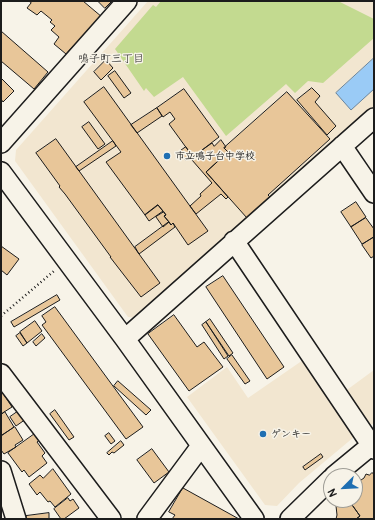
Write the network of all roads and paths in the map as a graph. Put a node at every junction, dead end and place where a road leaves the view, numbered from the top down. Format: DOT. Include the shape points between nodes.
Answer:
graph roads {
  1 [pos="127,1"];
  2 [pos="374,118"];
  3 [pos="1,143"];
  4 [pos="342,146"];
  5 [pos="1,172"];
  6 [pos="374,193"];
  7 [pos="234,241"];
  8 [pos="67,260"];
  9 [pos="1,316"];
  10 [pos="125,339"];
  11 [pos="1,374"];
  12 [pos="201,446"];
  13 [pos="373,446"];
  14 [pos="344,468"];
  15 [pos="1,471"];
  16 [pos="323,487"];
  17 [pos="16,519"];
  18 [pos="111,519"];
  19 [pos="147,519"];
  20 [pos="254,519"];
  21 [pos="290,519"];
  1 -- 3 [label="street"];
  2 -- 4 [label="street"];
  4 -- 6 [label="street"];
  4 -- 7 [label="street"];
  5 -- 8 [label="street"];
  7 -- 10 [label="street"];
  7 -- 13 [label="street"];
  8 -- 9 [label="path"];
  8 -- 10 [label="street"];
  10 -- 12 [label="street"];
  11 -- 18 [label="street"];
  12 -- 19 [label="street"];
  12 -- 20 [label="street"];
  13 -- 14 [label="street"];
  15 -- 17 [label="street"];
  16 -- 21 [label="street"];
}
